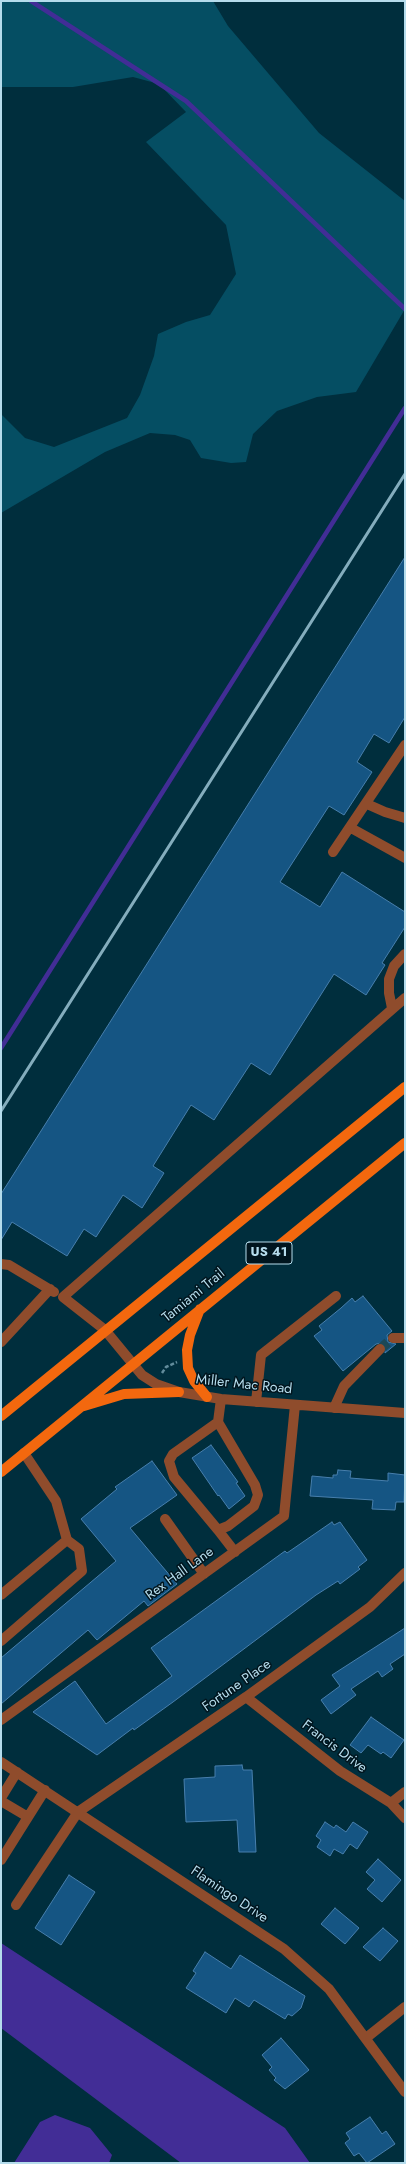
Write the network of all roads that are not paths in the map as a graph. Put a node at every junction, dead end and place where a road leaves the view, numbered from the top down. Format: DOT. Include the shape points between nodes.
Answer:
graph roads {
  1 [pos="405,745"];
  2 [pos="367,804"];
  3 [pos="405,818"];
  4 [pos="351,828"];
  5 [pos="333,852"];
  6 [pos="405,858"];
  7 [pos="405,954"];
  8 [pos="405,998"];
  9 [pos="392,1008"];
  10 [pos="405,1087"];
  11 [pos="405,1143"];
  12 [pos="1,1264"];
  13 [pos="50,1289"];
  14 [pos="336,1296"];
  15 [pos="63,1297"];
  16 [pos="200,1308"];
  17 [pos="105,1330"];
  18 [pos="393,1338"];
  19 [pos="405,1338"];
  20 [pos="1,1342"];
  21 [pos="380,1350"];
  22 [pos="133,1363"];
  23 [pos="179,1392"];
  24 [pos="207,1397"];
  25 [pos="221,1398"];
  26 [pos="256,1402"];
  27 [pos="295,1405"];
  28 [pos="78,1408"];
  29 [pos="334,1408"];
  30 [pos="405,1413"];
  31 [pos="1,1416"];
  32 [pos="218,1422"];
  33 [pos="24,1453"];
  34 [pos="1,1472"];
  35 [pos="165,1519"];
  36 [pos="218,1530"];
  37 [pos="67,1540"];
  38 [pos="235,1552"];
  39 [pos="405,1573"];
  40 [pos="204,1574"];
  41 [pos="1,1595"];
  42 [pos="1,1641"];
  43 [pos="246,1697"];
  44 [pos="1,1720"];
  45 [pos="1,1762"];
  46 [pos="17,1772"];
  47 [pos="45,1790"];
  48 [pos="405,1792"];
  49 [pos="1,1799"];
  50 [pos="391,1803"];
  51 [pos="78,1812"];
  52 [pos="28,1816"];
  53 [pos="405,1818"];
  54 [pos="1,1860"];
  55 [pos="16,1905"];
  56 [pos="405,2007"];
  57 [pos="366,2038"];
  58 [pos="405,2092"];
  1 -- 2 [label="street"];
  2 -- 3 [label="street"];
  2 -- 4 [label="street"];
  4 -- 5 [label="street"];
  4 -- 6 [label="street"];
  7 -- 9 [label="street" via="394,966 388,979"];
  8 -- 9 [label="street"];
  9 -- 15 [label="street"];
  10 -- 17 [label="main road, Tamiami Trail / US 41"];
  11 -- 16 [label="main road, Tamiami Trail / US 41"];
  12 -- 13 [label="street, Miller Mac Road" via="10,1265"];
  13 -- 15 [label="street, Miller Mac Road"];
  13 -- 20 [label="street"];
  14 -- 26 [label="street" via="261,1355"];
  15 -- 17 [label="street, Miller Mac Road"];
  16 -- 22 [label="main road, Tamiami Trail / US 41"];
  16 -- 24 [label="main road" via="187,1350 188,1368 194,1381"];
  17 -- 22 [label="street, Miller Mac Road"];
  17 -- 31 [label="main road, Tamiami Trail / US 41"];
  18 -- 19 [label="street"];
  21 -- 29 [label="street" via="344,1386"];
  22 -- 23 [label="street, Miller Mac Road" via="142,1374 156,1384"];
  22 -- 28 [label="main road, Tamiami Trail / US 41"];
  23 -- 24 [label="street, Miller Mac Road"];
  23 -- 28 [label="main road" via="124,1394"];
  24 -- 25 [label="street, Miller Mac Road"];
  25 -- 26 [label="street, Miller Mac Road"];
  25 -- 32 [label="street"];
  26 -- 27 [label="street, Miller Mac Road"];
  27 -- 29 [label="street, Miller Mac Road"];
  27 -- 38 [label="street, Rex Hall Lane" via="284,1516"];
  28 -- 33 [label="main road, Tamiami Trail / US 41"];
  29 -- 30 [label="street, Miller Mac Road"];
  32 -- 36 [label="street" via="258,1495 254,1506 228,1526"];
  32 -- 36 [label="street" via="173,1454 169,1461 174,1477"];
  33 -- 34 [label="main road, Tamiami Trail / US 41"];
  33 -- 37 [label="street" via="56,1500"];
  35 -- 40 [label="street"];
  36 -- 38 [label="street"];
  37 -- 41 [label="street"];
  37 -- 42 [label="street" via="79,1549 82,1571"];
  38 -- 40 [label="street, Rex Hall Lane"];
  39 -- 43 [label="street, Fortune Place" via="370,1607"];
  40 -- 44 [label="street, Rex Hall Lane"];
  43 -- 50 [label="street, Francis Drive" via="340,1771"];
  43 -- 51 [label="street, Fortune Place"];
  45 -- 46 [label="street, Flamingo Drive"];
  46 -- 47 [label="street, Flamingo Drive"];
  46 -- 49 [label="street"];
  47 -- 51 [label="street, Flamingo Drive"];
  47 -- 52 [label="street"];
  48 -- 50 [label="street"];
  49 -- 52 [label="street"];
  50 -- 53 [label="street, Francis Drive"];
  51 -- 55 [label="street"];
  51 -- 57 [label="street, Flamingo Drive" via="284,1949 329,1989"];
  52 -- 54 [label="street"];
  56 -- 57 [label="street"];
  57 -- 58 [label="street, Flamingo Drive"];
}
